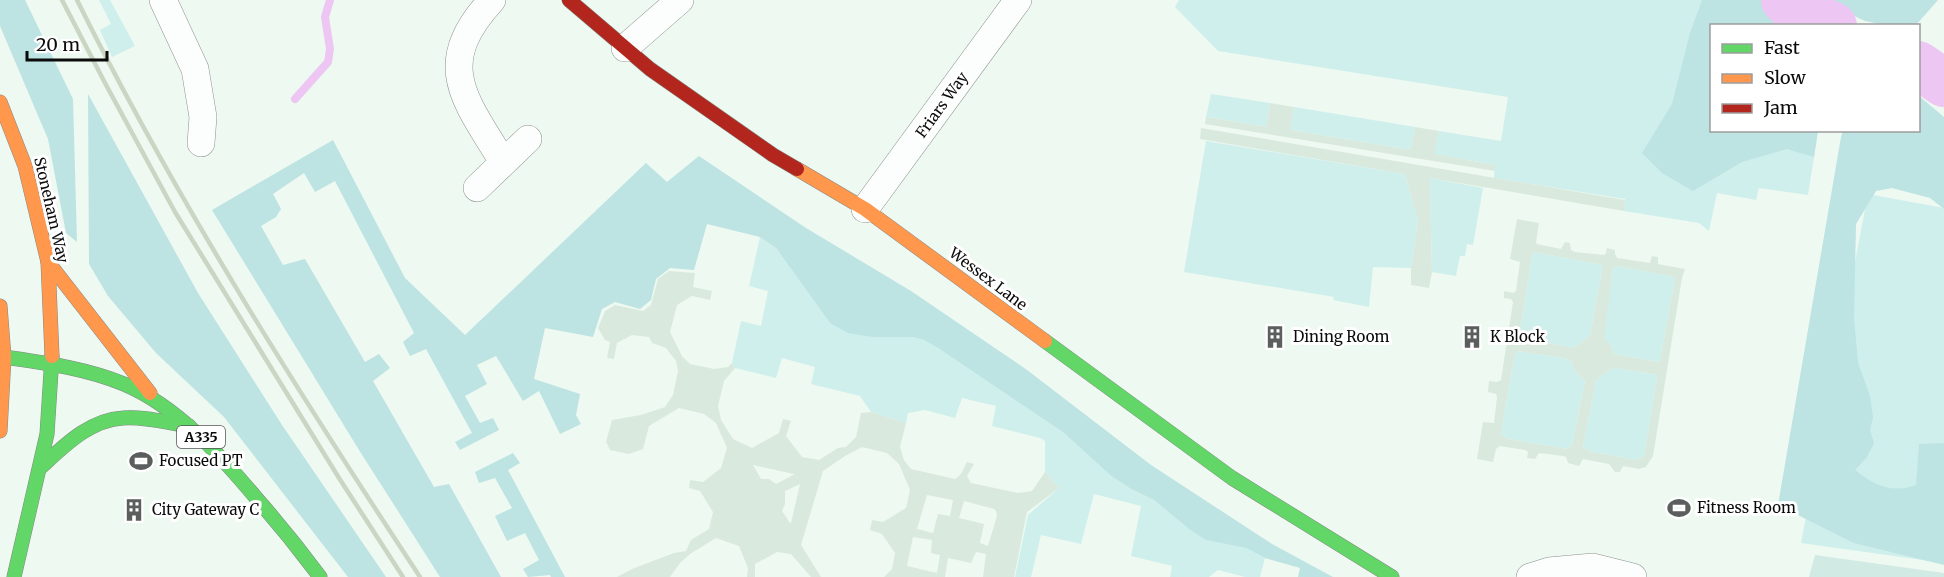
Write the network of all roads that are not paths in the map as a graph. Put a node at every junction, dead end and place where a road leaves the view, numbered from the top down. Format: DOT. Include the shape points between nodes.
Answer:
graph roads {
  1 [pos="163,0"];
  2 [pos="492,0"];
  3 [pos="569,0"];
  4 [pos="680,0"];
  5 [pos="1018,0"];
  6 [pos="625,48"];
  7 [pos="0,102"];
  8 [pos="528,139"];
  9 [pos="201,143"];
  10 [pos="502,162"];
  11 [pos="477,188"];
  12 [pos="865,209"];
  13 [pos="48,262"];
  14 [pos="0,306"];
  15 [pos="4,357"];
  16 [pos="52,364"];
  17 [pos="156,401"];
  18 [pos="190,426"];
  19 [pos="0,431"];
  20 [pos="40,468"];
  21 [pos="14,577"];
  22 [pos="320,577"];
  23 [pos="1392,577"];
  24 [pos="1530,577"];
  25 [pos="1633,577"];
  1 -- 9 [label="street" via="195,69 203,117"];
  2 -- 10 [label="street" via="470,27 461,49 459,75 465,99"];
  3 -- 6 [label="main road, Wessex Lane"];
  4 -- 6 [label="street"];
  5 -- 12 [label="street, Friars Way"];
  6 -- 12 [label="main road, Wessex Lane" via="773,155"];
  7 -- 13 [label="main road, Stoneham Way" via="25,166"];
  8 -- 10 [label="street"];
  10 -- 11 [label="street"];
  12 -- 23 [label="main road, Wessex Lane" via="1232,478"];
  13 -- 16 [label="main road, Stoneham Way"];
  13 -- 17 [label="main road"];
  14 -- 15 [label="main road"];
  15 -- 16 [label="main road, A335"];
  15 -- 19 [label="main road"];
  16 -- 17 [label="main road, A335" via="103,376"];
  16 -- 20 [label="main road, Stoneham Way" via="47,434"];
  17 -- 18 [label="main road, A335"];
  18 -- 20 [label="main road" via="126,418 110,420 78,435"];
  18 -- 22 [label="main road, A335" via="228,464"];
  20 -- 21 [label="main road, Stoneham Way"];
  24 -- 25 [label="street" via="1593,567"];
}
